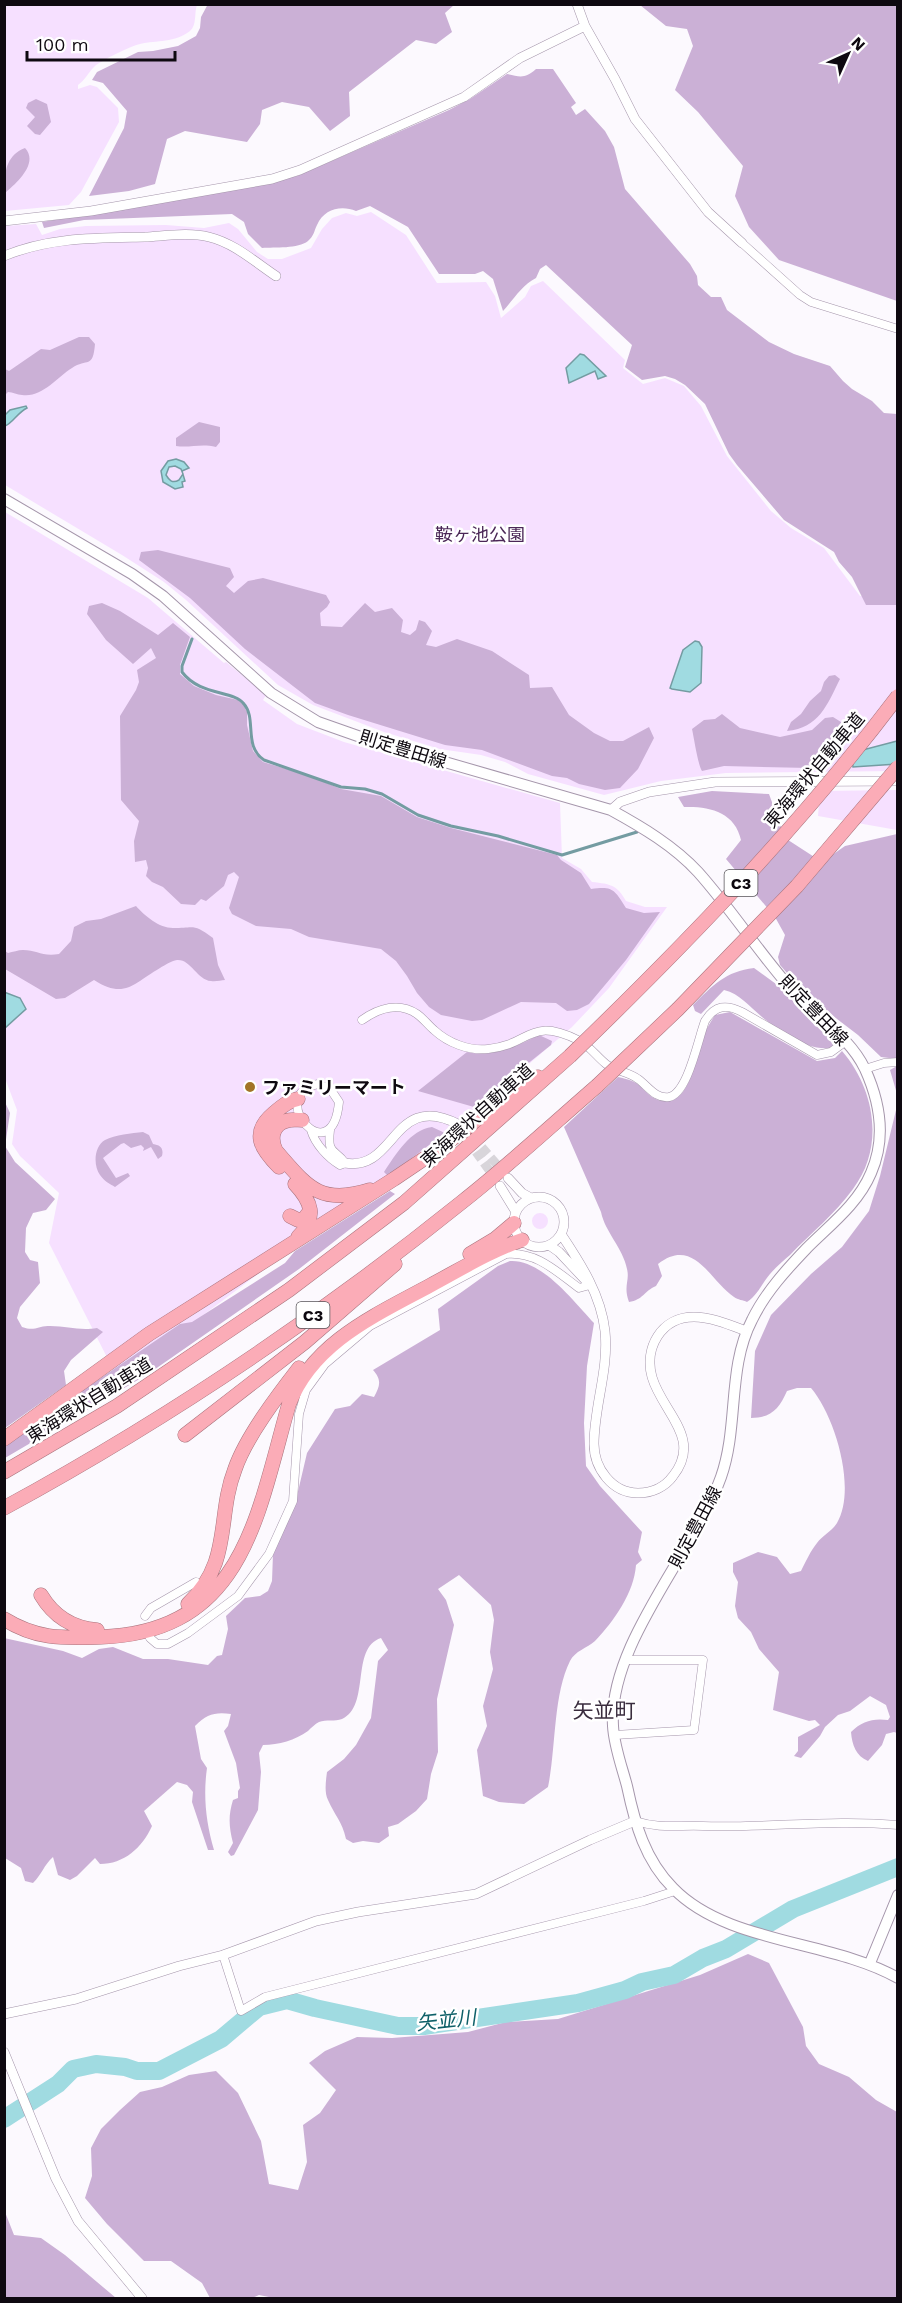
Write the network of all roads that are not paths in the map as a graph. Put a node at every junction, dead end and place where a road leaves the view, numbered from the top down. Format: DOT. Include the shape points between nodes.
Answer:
graph roads {
  1 [pos="577,4"];
  2 [pos="585,26"];
  3 [pos="4,221"];
  4 [pos="742,243"];
  5 [pos="4,256"];
  6 [pos="276,276"];
  7 [pos="897,329"];
  8 [pos="4,499"];
  9 [pos="897,696"];
  10 [pos="897,767"];
  11 [pos="897,781"];
  12 [pos="611,810"];
  13 [pos="362,1020"];
  14 [pos="846,1041"];
  15 [pos="570,1056"];
  16 [pos="897,1062"];
  17 [pos="865,1069"];
  18 [pos="298,1099"];
  19 [pos="307,1125"];
  20 [pos="458,1127"];
  21 [pos="330,1130"];
  22 [pos="345,1163"];
  23 [pos="508,1178"];
  24 [pos="394,1179"];
  25 [pos="500,1186"];
  26 [pos="531,1198"];
  27 [pos="463,1202"];
  28 [pos="310,1211"];
  29 [pos="290,1216"];
  30 [pos="515,1218"];
  31 [pos="561,1234"];
  32 [pos="522,1240"];
  33 [pos="290,1244"];
  34 [pos="549,1245"];
  35 [pos="590,1285"];
  36 [pos="746,1331"];
  37 [pos="185,1435"];
  38 [pos="4,1439"];
  39 [pos="4,1473"];
  40 [pos="4,1508"];
  41 [pos="196,1582"];
  42 [pos="41,1595"];
  43 [pos="145,1616"];
  44 [pos="4,1619"];
  45 [pos="150,1638"];
  46 [pos="625,1660"];
  47 [pos="615,1735"];
  48 [pos="635,1821"];
  49 [pos="897,1825"];
  50 [pos="675,1891"];
  51 [pos="897,1895"];
  52 [pos="223,1955"];
  53 [pos="870,1963"];
  54 [pos="897,1978"];
  55 [pos="4,2014"];
  56 [pos="4,2052"];
  57 [pos="142,2298"];
  1 -- 2 [label="street"];
  2 -- 3 [label="street" via="520,58 464,98 300,170 273,179 92,211"];
  2 -- 4 [label="street" via="634,119 708,212"];
  4 -- 7 [label="street" via="811,302"];
  5 -- 6 [label="street" via="47,242 192,235 228,244"];
  8 -- 12 [label="main road, 則定豊田線" via="164,596 262,686 309,717 372,741"];
  9 -- 15 [label="highway, 東海環状自動車道 / C3, bridge" via="827,786 764,858 650,979"];
  10 -- 27 [label="highway, C3, bridge" via="797,886 678,1009 597,1086"];
  11 -- 12 [label="street" via="715,782 649,792 620,802"];
  12 -- 14 [label="main road, 則定豊田線" via="654,836 696,870 795,994"];
  13 -- 14 [label="street" via="383,1009 400,1008 416,1014 452,1042 486,1049 543,1029 555,1032 581,1041 606,1065 668,1097 684,1082 710,1013 722,1006 742,1012 817,1055 831,1052"];
  14 -- 17 [label="main road, 則定豊田線"];
  15 -- 24 [label="highway" via="504,1098"];
  15 -- 39 [label="highway, 東海環状自動車道 / C3" via="404,1203 290,1290 117,1406"];
  16 -- 17 [label="street"];
  17 -- 36 [label="main road, 則定豊田線" via="880,1120 877,1155 870,1174 847,1209 759,1304"];
  18 -- 19 [label="street" via="297,1109"];
  18 -- 21 [label="street" via="312,1085 331,1090 339,1102"];
  18 -- 28 [label="highway" via="264,1122 260,1137 266,1153 305,1195"];
  19 -- 21 [label="street" via="323,1132"];
  19 -- 22 [label="street" via="334,1162"];
  19 -- 24 [label="highway" via="287,1120 273,1132 272,1143 312,1189 326,1194 357,1194"];
  20 -- 22 [label="street" via="432,1116 413,1120 367,1163"];
  21 -- 22 [label="street" via="332,1151"];
  23 -- 26 [label="street"];
  24 -- 33 [label="highway"];
  25 -- 30 [label="street"];
  26 -- 30 [label="street"];
  26 -- 31 [label="street" via="546,1198 558,1206 564,1219"];
  27 -- 37 [label="highway" via="305,1342"];
  27 -- 40 [label="highway, C3" via="253,1357"];
  28 -- 29 [label="highway" via="304,1219"];
  28 -- 33 [label="highway" via="307,1226"];
  30 -- 32 [label="street" via="515,1230"];
  30 -- 42 [label="highway" via="478,1250 346,1323 303,1362 240,1456 231,1481 219,1554 206,1582 183,1609 159,1622 134,1628 93,1630 60,1618"];
  31 -- 34 [label="street"];
  31 -- 35 [label="street" via="587,1273"];
  32 -- 34 [label="street" via="535,1246"];
  32 -- 44 [label="highway" via="378,1314 320,1356 295,1390 257,1520 239,1558 202,1603 186,1616 134,1633 72,1638 37,1635"];
  33 -- 38 [label="highway" via="149,1334"];
  34 -- 35 [label="street"];
  35 -- 36 [label="street" via="603,1319 606,1350 594,1445 601,1470 609,1481 633,1493 655,1490 671,1479 682,1459 682,1434 652,1379 652,1343 670,1323 694,1317"];
  35 -- 45 [label="street" via="579,1288 529,1256 506,1254 370,1326 346,1345 325,1364 306,1390 299,1414 293,1501 269,1554 238,1596 188,1632 168,1644 157,1644"];
  36 -- 46 [label="main road, 則定豊田線" via="737,1366 730,1447 722,1474"];
  41 -- 43 [label="street" via="151,1608"];
  46 -- 47 [label="main road, 則定豊田線" via="615,1702"];
  46 -- 47 [label="street" via="703,1660 694,1730"];
  47 -- 48 [label="main road, 則定豊田線"];
  48 -- 49 [label="street" via="652,1827 868,1822"];
  48 -- 50 [label="main road, 則定豊田線" via="645,1850"];
  48 -- 52 [label="street" via="476,1894 316,1921"];
  50 -- 52 [label="street" via="265,1997 241,2011"];
  50 -- 53 [label="main road, 則定豊田線" via="725,1922"];
  51 -- 53 [label="main road"];
  52 -- 55 [label="street" via="76,1999"];
  53 -- 54 [label="main road, 則定豊田線"];
  56 -- 57 [label="street" via="56,2179 78,2221"];
}
